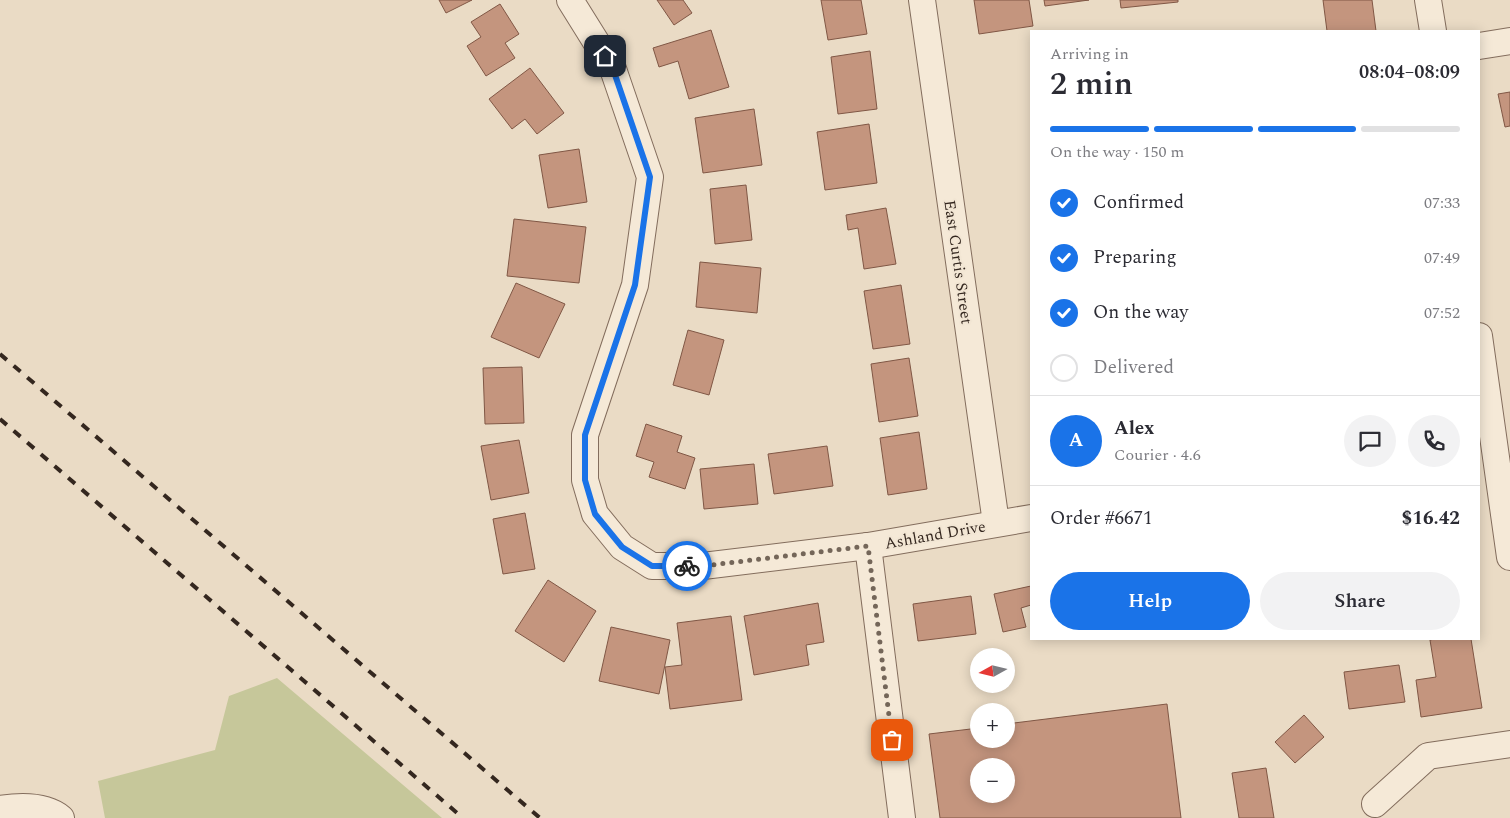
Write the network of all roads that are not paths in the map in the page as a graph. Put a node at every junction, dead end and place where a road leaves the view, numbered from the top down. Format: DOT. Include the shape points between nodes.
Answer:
graph roads {
  1 [pos="570,0"];
  2 [pos="922,0"];
  3 [pos="1428,0"];
  4 [pos="1433,30"];
  5 [pos="1510,41"];
  6 [pos="1480,46"];
  7 [pos="1480,350"];
  8 [pos="1487,444"];
  9 [pos="1030,518"];
  10 [pos="996,523"];
  11 [pos="868,546"];
  12 [pos="1510,557"];
  13 [pos="1510,744"];
  14 [pos="1375,804"];
  15 [pos="0,809"];
  16 [pos="61,818"];
  17 [pos="902,818"];
  1 -- 11 [label="street, Ashland Drive" via="613,69 650,177 635,285 585,435 585,480 595,514 622,547 652,566 703,566"];
  2 -- 10 [label="street, East Curtis Street"];
  3 -- 4 [label="street"];
  5 -- 6 [label="street"];
  7 -- 8 [label="street"];
  8 -- 12 [label="street"];
  9 -- 10 [label="street, Ashland Drive"];
  10 -- 11 [label="street, Ashland Drive"];
  11 -- 17 [label="street"];
  13 -- 14 [label="street" via="1428,756"];
  15 -- 16 [label="street" via="22,806"];
}
